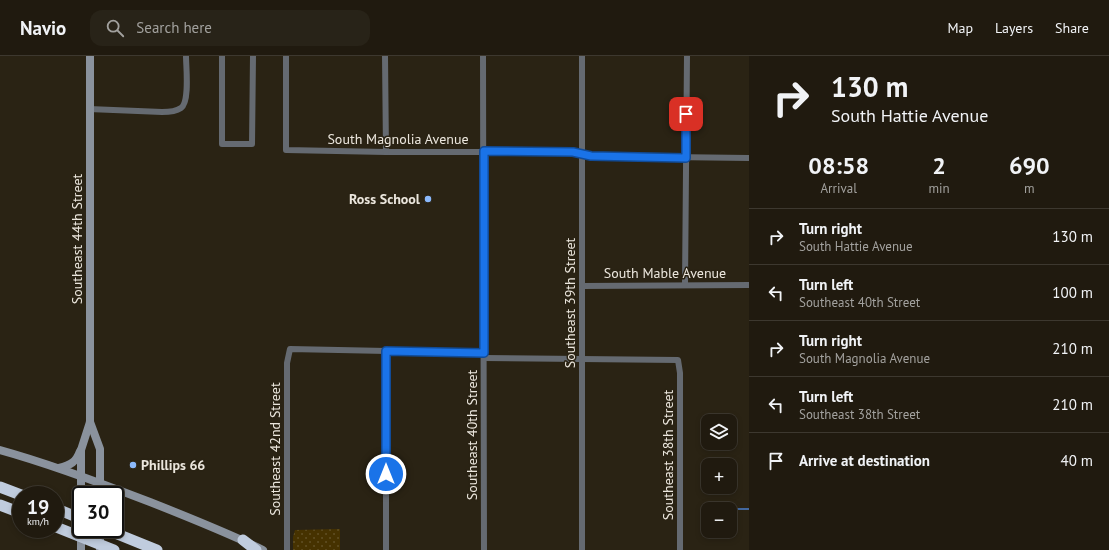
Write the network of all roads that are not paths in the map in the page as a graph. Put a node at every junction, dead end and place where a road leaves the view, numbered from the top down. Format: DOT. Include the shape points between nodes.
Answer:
graph roads {
  1 [pos="90,56"];
  2 [pos="186,56"];
  3 [pos="222,56"];
  4 [pos="253,56"];
  5 [pos="286,56"];
  6 [pos="385,56"];
  7 [pos="483,56"];
  8 [pos="582,56"];
  9 [pos="687,56"];
  10 [pos="89,109"];
  11 [pos="484,151"];
  12 [pos="386,152"];
  13 [pos="582,154"];
  14 [pos="686,158"];
  15 [pos="749,158"];
  16 [pos="685,285"];
  17 [pos="749,285"];
  18 [pos="582,286"];
  19 [pos="386,351"];
  20 [pos="484,356"];
  21 [pos="582,359"];
  22 [pos="90,422"];
  23 [pos="0,450"];
  24 [pos="81,450"];
  25 [pos="59,468"];
  26 [pos="81,476"];
  27 [pos="100,483"];
  28 [pos="81,486"];
  29 [pos="0,487"];
  30 [pos="12,492"];
  31 [pos="0,505"];
  32 [pos="12,510"];
  33 [pos="64,529"];
  34 [pos="124,537"];
  35 [pos="81,538"];
  36 [pos="100,538"];
  37 [pos="243,540"];
  38 [pos="81,550"];
  39 [pos="100,550"];
  40 [pos="114,550"];
  41 [pos="157,550"];
  42 [pos="256,550"];
  43 [pos="263,550"];
  44 [pos="287,550"];
  45 [pos="386,550"];
  46 [pos="484,550"];
  47 [pos="582,550"];
  48 [pos="680,550"];
  1 -- 10 [label="main road, Southeast 44th Street"];
  2 -- 10 [label="street" via="186,100 182,108 173,112"];
  3 -- 4 [label="street" via="222,144 252,144"];
  5 -- 12 [label="street, South Magnolia Avenue" via="286,150"];
  6 -- 12 [label="street"];
  7 -- 11 [label="street, Southeast 40th Street"];
  8 -- 13 [label="street, Southeast 39th Street"];
  9 -- 14 [label="street"];
  10 -- 22 [label="main road, Southeast 44th Street"];
  11 -- 12 [label="street, South Magnolia Avenue"];
  11 -- 13 [label="street, South Magnolia Avenue"];
  11 -- 20 [label="street, Southeast 40th Street"];
  13 -- 14 [label="street, South Magnolia Avenue"];
  13 -- 18 [label="street, Southeast 39th Street"];
  14 -- 15 [label="street, South Magnolia Avenue"];
  14 -- 16 [label="street"];
  16 -- 17 [label="street, South Mable Avenue"];
  16 -- 18 [label="street, South Mable Avenue"];
  18 -- 21 [label="street, Southeast 39th Street"];
  19 -- 20 [label="street"];
  19 -- 44 [label="street, Southeast 42nd Street" via="290,349"];
  19 -- 45 [label="street"];
  20 -- 21 [label="street"];
  20 -- 46 [label="street, Southeast 40th Street"];
  21 -- 47 [label="street, Southeast 39th Street"];
  21 -- 48 [label="street, Southeast 38th Street" via="678,360"];
  22 -- 24 [label="main road, Southeast 44th Street"];
  22 -- 27 [label="main road, Southeast 44th Street" via="100,449"];
  23 -- 25 [label="main road"];
  24 -- 25 [label="main road" via="73,463"];
  24 -- 26 [label="main road, Southeast 44th Street"];
  25 -- 26 [label="main road"];
  26 -- 27 [label="main road"];
  26 -- 28 [label="main road, Southeast 44th Street"];
  27 -- 37 [label="main road"];
  29 -- 30 [label="highway"];
  31 -- 32 [label="highway"];
  33 -- 40 [label="highway, bridge"];
  34 -- 41 [label="highway"];
  35 -- 38 [label="main road"];
  36 -- 39 [label="main road"];
  37 -- 42 [label="highway"];
  37 -- 43 [label="main road"];
}
